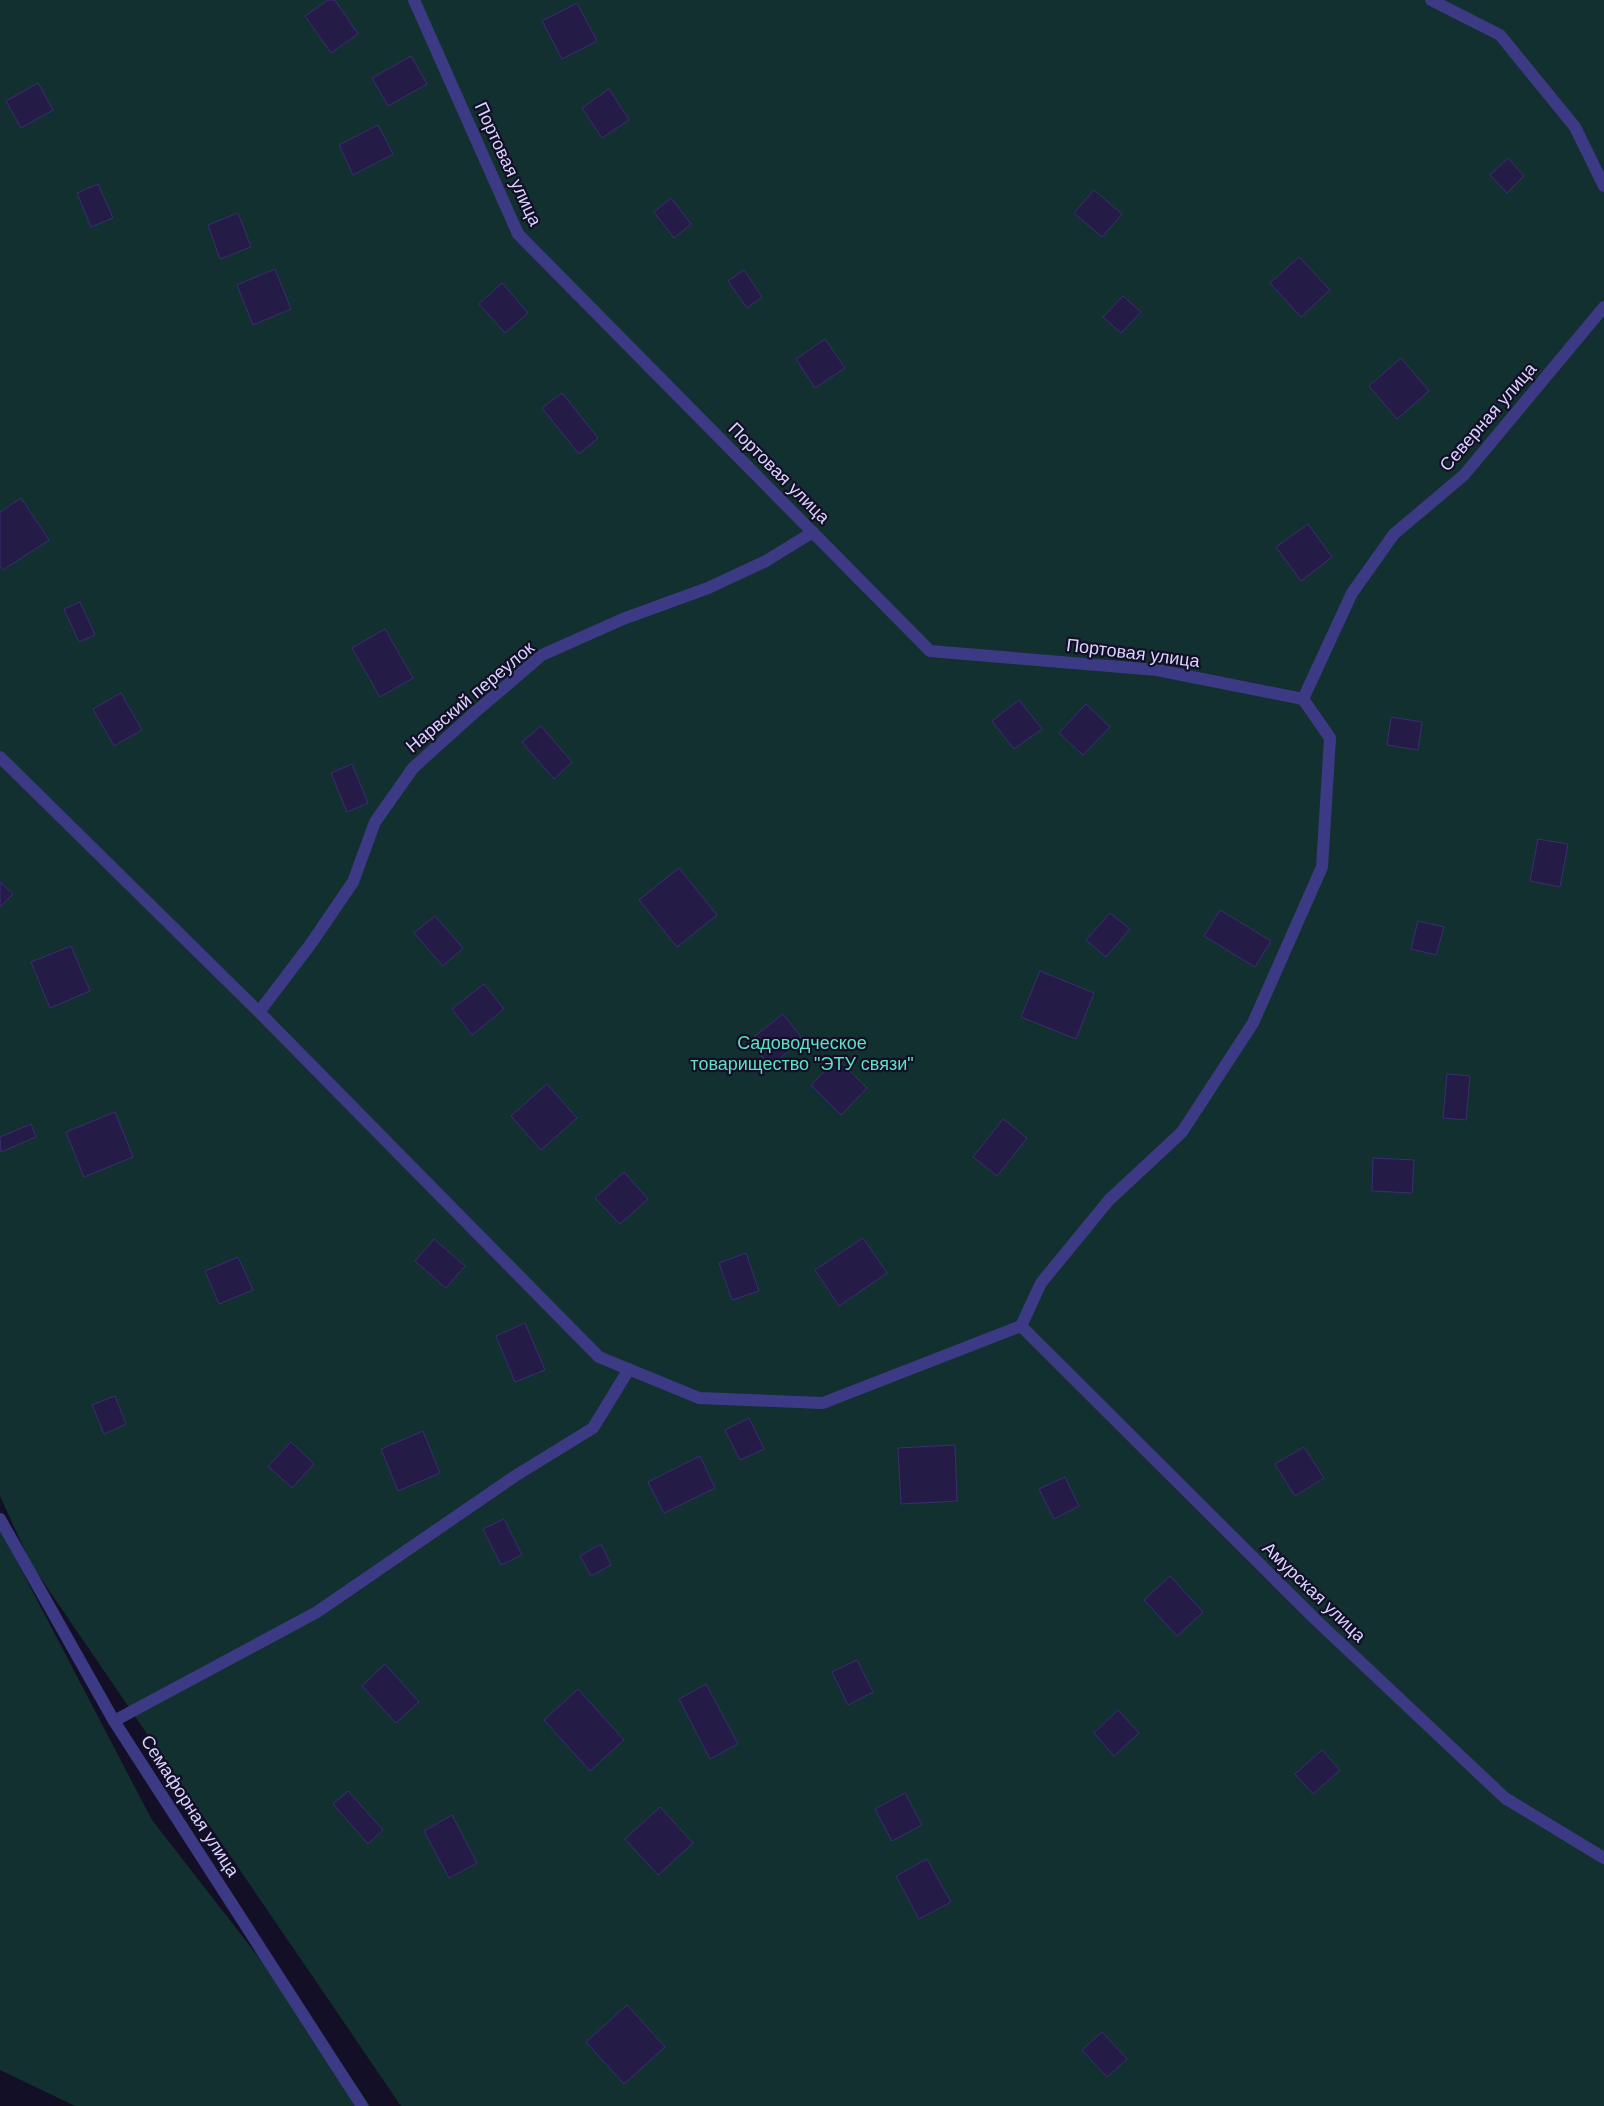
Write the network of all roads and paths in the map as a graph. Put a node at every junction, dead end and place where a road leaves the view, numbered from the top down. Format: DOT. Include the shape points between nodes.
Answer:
graph roads {
  1 [pos="414,0"];
  2 [pos="1432,0"];
  3 [pos="1604,186"];
  4 [pos="1604,306"];
  5 [pos="813,532"];
  6 [pos="1303,699"];
  7 [pos="0,757"];
  8 [pos="259,1012"];
  9 [pos="1021,1326"];
  10 [pos="629,1369"];
  11 [pos="0,1519"];
  12 [pos="114,1721"];
  13 [pos="1604,1858"];
  14 [pos="362,2106"];
  1 -- 5 [label="street, Портовая улица" via="518,234"];
  2 -- 3 [label="street" via="1500,35 1574,127"];
  4 -- 6 [label="street, Северная улица" via="1464,476 1394,534 1352,593"];
  5 -- 6 [label="street, Портовая улица" via="930,651 1157,670"];
  5 -- 8 [label="street, Нарвский переулок" via="766,561 708,588 623,619 542,655 474,713 413,768 375,822 353,882"];
  6 -- 9 [label="street" via="1330,738 1322,867 1253,1023 1182,1132 1109,1200 1041,1283"];
  7 -- 8 [label="street"];
  8 -- 10 [label="street" via="599,1357"];
  9 -- 10 [label="street" via="823,1403 699,1398"];
  9 -- 13 [label="street, Амурская улица" via="1316,1620 1506,1798"];
  10 -- 12 [label="street" via="593,1428 515,1476 317,1612"];
  11 -- 12 [label="street, Семафорная улица"];
  12 -- 14 [label="street, Семафорная улица"];
}
